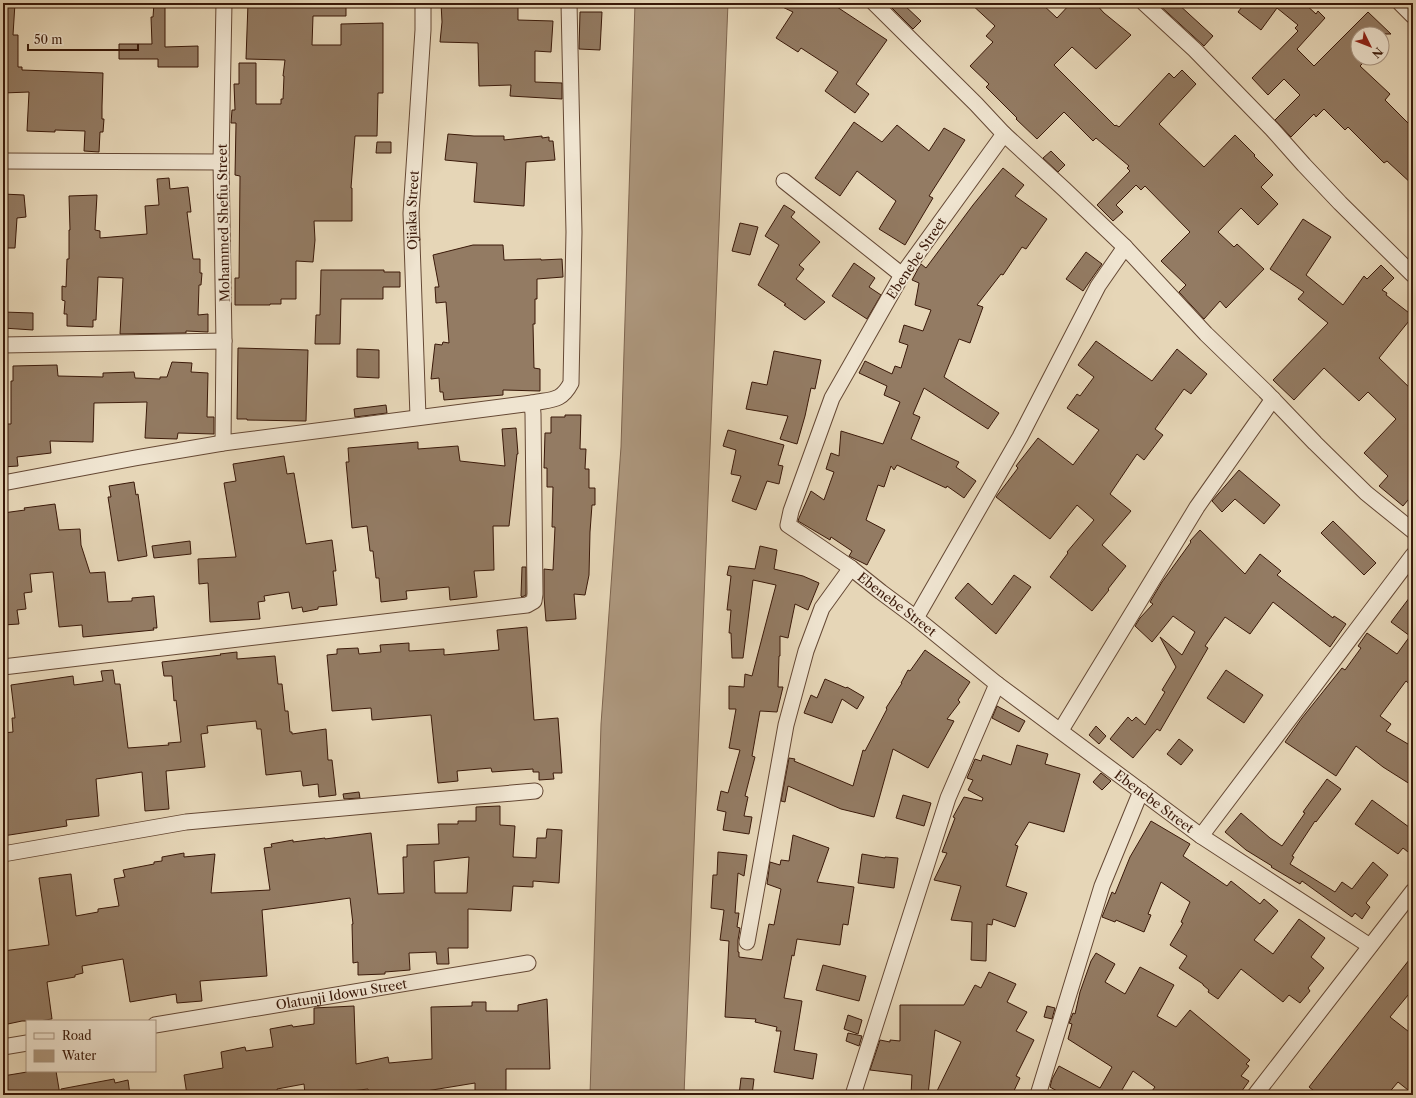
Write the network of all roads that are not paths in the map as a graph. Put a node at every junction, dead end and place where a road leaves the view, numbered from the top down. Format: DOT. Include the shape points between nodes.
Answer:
graph roads {
  1 [pos="224,3"];
  2 [pos="423,3"];
  3 [pos="569,3"];
  4 [pos="874,3"];
  5 [pos="1144,3"];
  6 [pos="1400,3"];
  7 [pos="1413,16"];
  8 [pos="1004,134"];
  9 [pos="3,161"];
  10 [pos="221,162"];
  11 [pos="784,181"];
  12 [pos="1125,247"];
  13 [pos="902,274"];
  14 [pos="1413,275"];
  15 [pos="224,341"];
  16 [pos="3,345"];
  17 [pos="1273,399"];
  18 [pos="532,403"];
  19 [pos="418,417"];
  20 [pos="223,443"];
  21 [pos="3,483"];
  22 [pos="1413,531"];
  23 [pos="1413,555"];
  24 [pos="851,568"];
  25 [pos="916,618"];
  26 [pos="3,667"];
  27 [pos="997,684"];
  28 [pos="1061,730"];
  29 [pos="535,791"];
  30 [pos="1141,791"];
  31 [pos="1201,836"];
  32 [pos="3,854"];
  33 [pos="1413,892"];
  34 [pos="747,942"];
  35 [pos="1370,946"];
  36 [pos="528,963"];
  37 [pos="156,1025"];
  38 [pos="26,1043"];
  39 [pos="3,1047"];
  40 [pos="854,1095"];
  41 [pos="1038,1095"];
  42 [pos="1255,1095"];
  1 -- 10 [label="street, Mohammed Shefiu Street"];
  2 -- 19 [label="street, Ojiaka Street" via="411,213"];
  3 -- 18 [label="street" via="574,232 571,383 560,398"];
  4 -- 8 [label="street"];
  5 -- 14 [label="street" via="1195,50 1340,203"];
  6 -- 7 [label="street"];
  8 -- 12 [label="street"];
  8 -- 13 [label="street, Ebenebe Street"];
  9 -- 10 [label="street"];
  10 -- 15 [label="street, Mohammed Shefiu Street"];
  11 -- 13 [label="street"];
  12 -- 17 [label="street" via="1206,334"];
  12 -- 25 [label="street" via="1098,286 1020,437"];
  13 -- 24 [label="street, Ebenebe Street" via="832,398 788,525"];
  15 -- 16 [label="street"];
  15 -- 20 [label="street, Mohammed Shefiu Street"];
  17 -- 22 [label="street" via="1366,493"];
  17 -- 28 [label="street" via="1197,507"];
  18 -- 19 [label="street"];
  18 -- 26 [label="street" via="535,594 534,601 527,605"];
  19 -- 20 [label="street"];
  20 -- 21 [label="street"];
  23 -- 31 [label="street"];
  24 -- 25 [label="street, Ebenebe Street"];
  24 -- 34 [label="street" via="822,608 806,650 786,725"];
  25 -- 27 [label="street, Ebenebe Street"];
  27 -- 28 [label="street, Ebenebe Street"];
  27 -- 40 [label="street" via="948,798"];
  28 -- 30 [label="street, Ebenebe Street"];
  29 -- 32 [label="street" via="186,822"];
  30 -- 31 [label="street, Ebenebe Street"];
  30 -- 41 [label="street" via="1102,886"];
  31 -- 35 [label="street, Ebenebe Street"];
  33 -- 35 [label="street"];
  35 -- 42 [label="street"];
  36 -- 37 [label="street, Olatunji Idowu Street"];
  38 -- 39 [label="street"];
}
